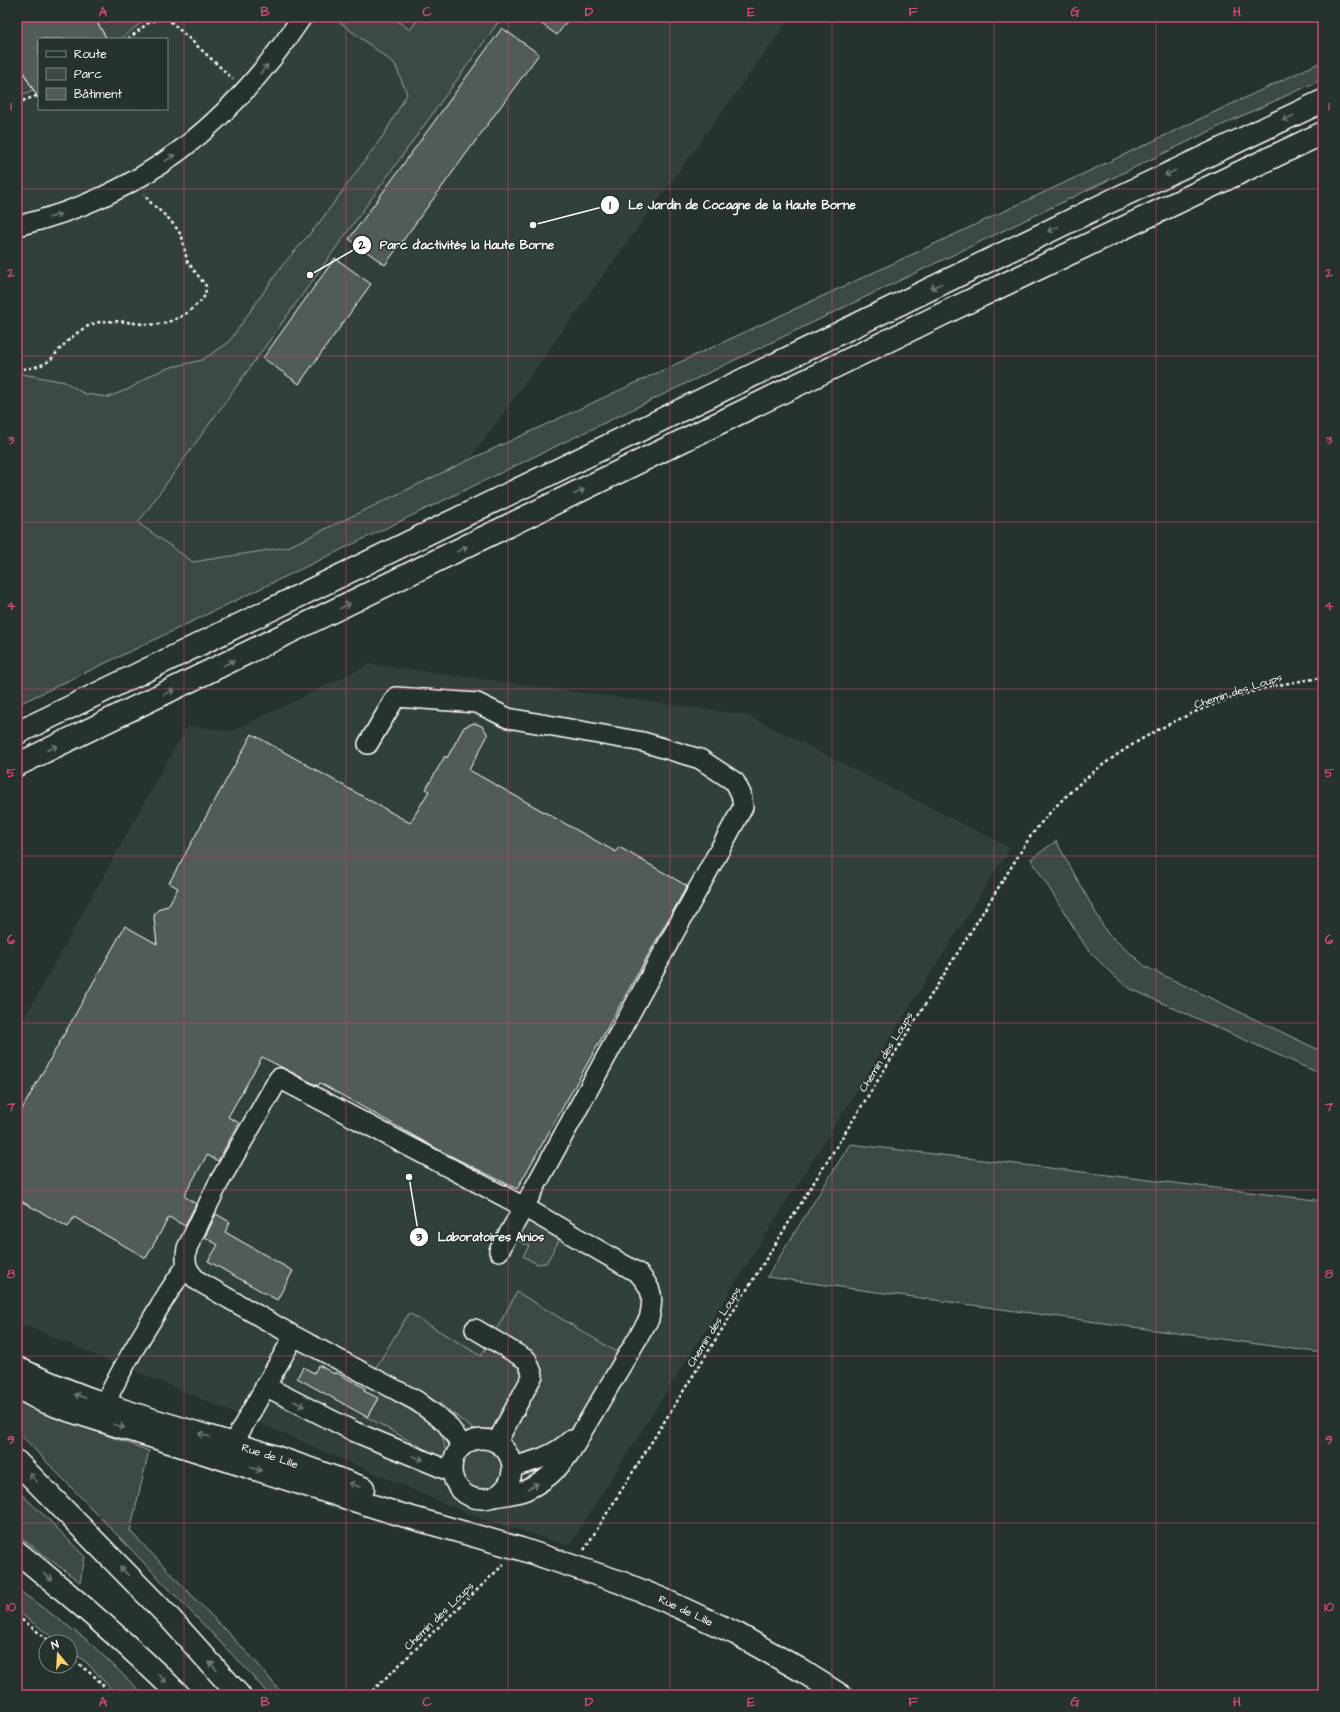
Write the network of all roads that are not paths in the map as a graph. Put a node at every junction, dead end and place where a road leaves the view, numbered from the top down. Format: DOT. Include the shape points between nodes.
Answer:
graph roads {
  1 [pos="302,17"];
  2 [pos="1323,101"];
  3 [pos="1323,133"];
  4 [pos="17,226"];
  5 [pos="88,699"];
  6 [pos="17,727"];
  7 [pos="17,733"];
  8 [pos="368,744"];
  9 [pos="17,765"];
  10 [pos="524,1207"];
  11 [pos="499,1251"];
  12 [pos="186,1266"];
  13 [pos="475,1329"];
  14 [pos="294,1336"];
  15 [pos="17,1368"];
  16 [pos="265,1386"];
  17 [pos="17,1388"];
  18 [pos="104,1404"];
  19 [pos="583,1430"];
  20 [pos="497,1442"];
  21 [pos="463,1446"];
  22 [pos="228,1452"];
  23 [pos="17,1462"];
  24 [pos="512,1466"];
  25 [pos="452,1472"];
  26 [pos="495,1497"];
  27 [pos="17,1552"];
  28 [pos="179,1695"];
  29 [pos="239,1695"];
  30 [pos="840,1695"];
  4 -- 1 [label="street, one-way" via="98,199 137,180 176,154 202,134 237,85 269,62"];
  2 -- 5 [label="main road, one-way" via="1109,202"];
  9 -- 3 [label="main road, one-way" via="955,308"];
  5 -- 6 [label="main road"];
  5 -- 7 [label="main road"];
  8 -- 10 [label="street" via="396,697 477,703 508,718 643,742 700,759 735,782 740,794 742,807"];
  10 -- 11 [label="street"];
  10 -- 12 [label="street" via="279,1078 218,1184 187,1248"];
  10 -- 19 [label="street" via="638,1273 651,1290 653,1304 650,1319"];
  12 -- 14 [label="street" via="198,1281"];
  12 -- 18 [label="street" via="133,1350"];
  13 -- 20 [label="street" via="527,1360 533,1375"];
  14 -- 16 [label="street"];
  14 -- 21 [label="street" via="417,1401 446,1423"];
  18 -- 15 [label="main road, Rue de Lille, one-way" via="61,1389"];
  16 -- 22 [label="street"];
  16 -- 25 [label="street, one-way" via="355,1432"];
  17 -- 22 [label="main road, Rue de Lille, one-way" via="68,1410"];
  22 -- 18 [label="main road, Rue de Lille, one-way"];
  19 -- 24 [label="street" via="553,1454"];
  26 -- 19 [label="street, one-way" via="525,1490 547,1478 571,1452"];
  20 -- 21 [label="street" via="479,1438"];
  20 -- 24 [label="street" via="507,1451"];
  21 -- 25 [label="street" via="454,1456"];
  22 -- 30 [label="main road, Rue de Lille" via="344,1481 521,1549 641,1590 719,1625 799,1668"];
  29 -- 23 [label="main road, one-way" via="162,1610"];
  24 -- 26 [label="street" via="510,1482 504,1491"];
  25 -- 26 [label="street" via="457,1487 464,1494 474,1499 485,1500"];
  27 -- 28 [label="main road, one-way" via="60,1586 146,1662"];
}
